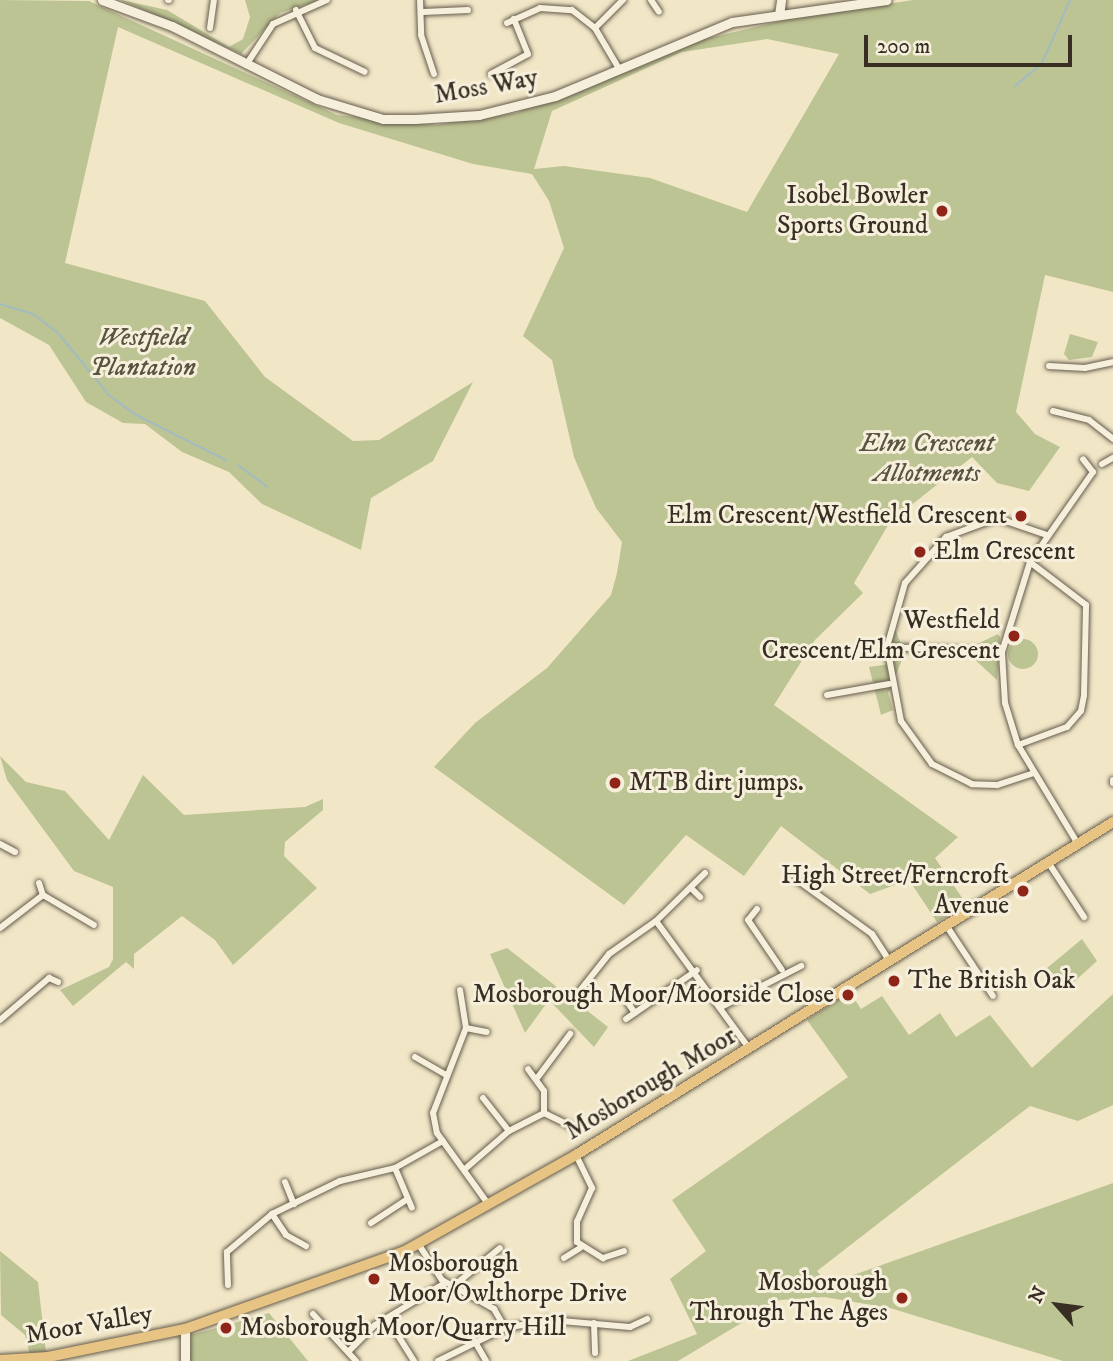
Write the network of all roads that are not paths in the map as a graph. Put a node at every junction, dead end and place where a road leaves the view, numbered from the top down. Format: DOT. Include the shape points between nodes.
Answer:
graph roads {
  1 [pos="102,0"];
  2 [pos="214,0"];
  3 [pos="327,0"];
  4 [pos="420,0"];
  5 [pos="623,0"];
  6 [pos="651,0"];
  7 [pos="781,0"];
  8 [pos="886,0"];
  9 [pos="296,10"];
  10 [pos="468,10"];
  11 [pos="422,12"];
  12 [pos="659,12"];
  13 [pos="779,15"];
  14 [pos="210,28"];
  15 [pos="595,28"];
  16 [pos="246,65"];
  17 [pos="618,67"];
  18 [pos="365,72"];
  19 [pos="434,74"];
  20 [pos="491,74"];
  21 [pos="1113,362"];
  22 [pos="1049,366"];
  23 [pos="1053,411"];
  24 [pos="1113,439"];
  25 [pos="1083,458"];
  26 [pos="1113,458"];
  27 [pos="1098,466"];
  28 [pos="1047,535"];
  29 [pos="1030,562"];
  30 [pos="887,647"];
  31 [pos="1002,652"];
  32 [pos="889,684"];
  33 [pos="827,695"];
  34 [pos="1018,745"];
  35 [pos="1034,773"];
  36 [pos="1113,822"];
  37 [pos="0,844"];
  38 [pos="1078,844"];
  39 [pos="15,852"];
  40 [pos="1048,862"];
  41 [pos="705,873"];
  42 [pos="796,879"];
  43 [pos="39,883"];
  44 [pos="691,888"];
  45 [pos="43,895"];
  46 [pos="700,897"];
  47 [pos="757,909"];
  48 [pos="1084,918"];
  49 [pos="656,921"];
  50 [pos="94,925"];
  51 [pos="946,925"];
  52 [pos="0,928"];
  53 [pos="889,960"];
  54 [pos="801,966"];
  55 [pos="47,967"];
  56 [pos="697,970"];
  57 [pos="782,970"];
  58 [pos="49,978"];
  59 [pos="58,982"];
  60 [pos="460,990"];
  61 [pos="578,993"];
  62 [pos="993,996"];
  63 [pos="628,1003"];
  64 [pos="723,1006"];
  65 [pos="635,1013"];
  66 [pos="626,1019"];
  67 [pos="0,1020"];
  68 [pos="466,1028"];
  69 [pos="487,1032"];
  70 [pos="570,1034"];
  71 [pos="749,1048"];
  72 [pos="415,1057"];
  73 [pos="528,1069"];
  74 [pos="445,1074"];
  75 [pos="538,1077"];
  76 [pos="483,1098"];
  77 [pos="544,1113"];
  78 [pos="575,1128"];
  79 [pos="509,1131"];
  80 [pos="443,1141"];
  81 [pos="576,1155"];
  82 [pos="395,1168"];
  83 [pos="465,1169"];
  84 [pos="285,1182"];
  85 [pos="406,1200"];
  86 [pos="294,1204"];
  87 [pos="489,1205"];
  88 [pos="412,1208"];
  89 [pos="272,1214"];
  90 [pos="370,1223"];
  91 [pos="306,1245"];
  92 [pos="419,1245"];
  93 [pos="500,1248"];
  94 [pos="580,1248"];
  95 [pos="624,1251"];
  96 [pos="564,1258"];
  97 [pos="445,1283"];
  98 [pos="228,1285"];
  99 [pos="451,1288"];
  100 [pos="313,1314"];
  101 [pos="387,1318"];
  102 [pos="647,1319"];
  103 [pos="594,1323"];
  104 [pos="505,1328"];
  105 [pos="185,1329"];
  106 [pos="474,1340"];
  107 [pos="350,1350"];
  108 [pos="595,1353"];
  109 [pos="0,1360"];
  110 [pos="185,1361"];
  111 [pos="356,1361"];
  112 [pos="414,1361"];
  113 [pos="438,1361"];
  114 [pos="486,1361"];
  1 -- 16 [label="street, Moss Way" via="172,26"];
  2 -- 14 [label="street"];
  3 -- 9 [label="street"];
  4 -- 11 [label="street"];
  5 -- 15 [label="street"];
  6 -- 12 [label="street"];
  7 -- 13 [label="street"];
  8 -- 13 [label="street, Moss Way"];
  9 -- 16 [label="street" via="272,24"];
  9 -- 18 [label="street" via="315,48"];
  10 -- 11 [label="street"];
  11 -- 19 [label="street" via="421,35"];
  13 -- 17 [label="street, Moss Way" via="711,28"];
  15 -- 17 [label="street"];
  15 -- 20 [label="street" via="556,7 511,21 528,54"];
  16 -- 17 [label="street, Moss Way" via="351,111 415,119 512,107"];
  21 -- 22 [label="street" via="1085,369"];
  23 -- 24 [label="street" via="1089,420"];
  25 -- 27 [label="street"];
  26 -- 27 [label="street"];
  27 -- 28 [label="street"];
  28 -- 29 [label="street"];
  28 -- 30 [label="street" via="997,518 946,537 905,583"];
  29 -- 31 [label="street"];
  29 -- 34 [label="street" via="1086,605 1084,695 1081,711 1067,726"];
  30 -- 31 [label="street"];
  30 -- 32 [label="street"];
  31 -- 34 [label="street" via="1005,703"];
  32 -- 33 [label="street"];
  32 -- 35 [label="street" via="909,736 944,773 984,785"];
  34 -- 35 [label="street"];
  35 -- 38 [label="street"];
  36 -- 38 [label="main road, Mosborough Moor"];
  37 -- 39 [label="street"];
  38 -- 40 [label="main road, Mosborough Moor"];
  40 -- 48 [label="street"];
  40 -- 51 [label="main road, Mosborough Moor"];
  41 -- 44 [label="street"];
  42 -- 53 [label="street" via="872,934"];
  43 -- 45 [label="street"];
  44 -- 46 [label="street"];
  44 -- 49 [label="street"];
  45 -- 50 [label="street"];
  45 -- 52 [label="street"];
  47 -- 57 [label="street" via="748,920"];
  49 -- 56 [label="street"];
  49 -- 61 [label="street" via="610,954"];
  51 -- 53 [label="main road, Mosborough Moor"];
  51 -- 62 [label="street"];
  53 -- 71 [label="main road, Mosborough Moor"];
  54 -- 57 [label="street"];
  55 -- 58 [label="street"];
  56 -- 64 [label="street"];
  56 -- 65 [label="street"];
  57 -- 64 [label="street"];
  58 -- 59 [label="street"];
  58 -- 67 [label="street"];
  60 -- 68 [label="street"];
  63 -- 65 [label="street"];
  64 -- 71 [label="street"];
  65 -- 66 [label="street"];
  68 -- 69 [label="street"];
  68 -- 74 [label="street"];
  70 -- 75 [label="street"];
  71 -- 81 [label="main road, Mosborough Moor"];
  72 -- 74 [label="street"];
  73 -- 75 [label="street"];
  74 -- 80 [label="street" via="432,1113"];
  75 -- 77 [label="street"];
  76 -- 79 [label="street"];
  77 -- 78 [label="street"];
  77 -- 79 [label="street"];
  79 -- 83 [label="street"];
  80 -- 82 [label="street"];
  80 -- 83 [label="street"];
  81 -- 87 [label="main road, Mosborough Moor"];
  81 -- 94 [label="street" via="592,1188 577,1222"];
  82 -- 85 [label="street"];
  82 -- 86 [label="street" via="340,1181"];
  83 -- 87 [label="street"];
  84 -- 86 [label="street"];
  85 -- 88 [label="street"];
  85 -- 90 [label="street"];
  86 -- 89 [label="street"];
  87 -- 92 [label="main road, Mosborough Moor"];
  89 -- 91 [label="street" via="286,1236"];
  89 -- 98 [label="street" via="227,1252"];
  92 -- 97 [label="street"];
  92 -- 105 [label="main road, Mosborough Moor" via="343,1278"];
  93 -- 99 [label="street"];
  94 -- 95 [label="street" via="603,1258"];
  94 -- 96 [label="street"];
  97 -- 99 [label="street"];
  97 -- 101 [label="street"];
  99 -- 104 [label="street" via="494,1309"];
  100 -- 107 [label="street"];
  101 -- 107 [label="street"];
  101 -- 112 [label="street"];
  102 -- 103 [label="street" via="630,1327"];
  103 -- 104 [label="street" via="550,1320"];
  103 -- 108 [label="street"];
  104 -- 106 [label="street"];
  105 -- 109 [label="main road, Moor Valley" via="48,1357"];
  105 -- 110 [label="street"];
  106 -- 113 [label="street"];
  106 -- 114 [label="street"];
  107 -- 111 [label="street"];
}
